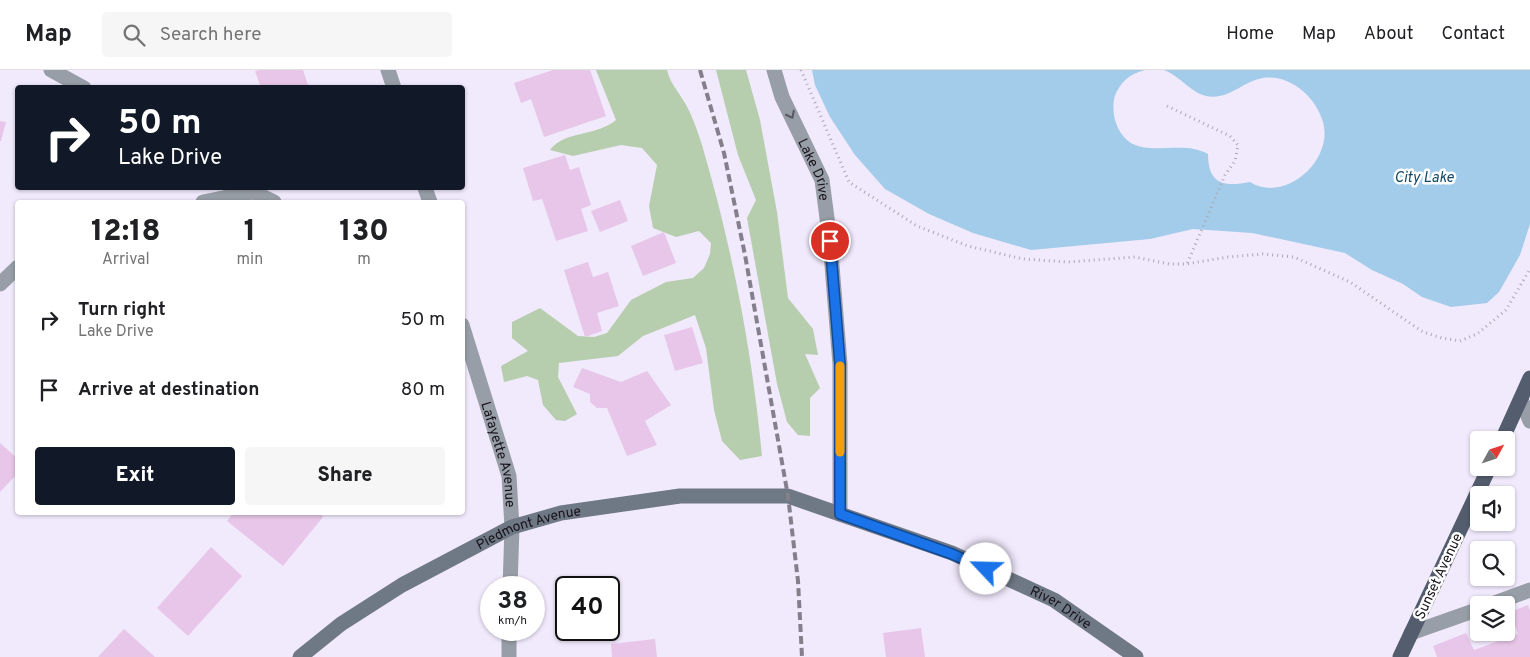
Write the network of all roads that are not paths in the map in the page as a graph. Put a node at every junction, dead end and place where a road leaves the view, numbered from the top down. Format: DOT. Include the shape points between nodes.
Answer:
graph roads {
  1 [pos="51,70"];
  2 [pos="388,70"];
  3 [pos="774,70"];
  4 [pos="78,85"];
  5 [pos="393,85"];
  6 [pos="249,190"];
  7 [pos="211,200"];
  8 [pos="270,200"];
  9 [pos="15,271"];
  10 [pos="0,284"];
  11 [pos="465,335"];
  12 [pos="1530,378"];
  13 [pos="1521,399"];
  14 [pos="1530,421"];
  15 [pos="1506,431"];
  16 [pos="1485,476"];
  17 [pos="840,514"];
  18 [pos="512,527"];
  19 [pos="510,576"];
  20 [pos="1530,590"];
  21 [pos="1513,596"];
  22 [pos="1470,612"];
  23 [pos="1411,634"];
  24 [pos="509,641"];
  25 [pos="300,657"];
  26 [pos="509,657"];
  27 [pos="1136,657"];
  28 [pos="1400,657"];
  1 -- 4 [label="street"];
  2 -- 5 [label="street"];
  3 -- 17 [label="street, Lake Drive, one-way" via="782,97 822,180 840,364"];
  6 -- 7 [label="street"];
  6 -- 8 [label="street"];
  9 -- 10 [label="street"];
  11 -- 18 [label="street, Lafayette Avenue" via="509,476"];
  12 -- 13 [label="main road"];
  13 -- 14 [label="street"];
  13 -- 15 [label="main road"];
  16 -- 23 [label="main road, Sunset Avenue"];
  17 -- 18 [label="street, Piedmont Avenue" via="788,496 680,496 560,513"];
  17 -- 27 [label="street, River Drive" via="952,554 1054,600"];
  18 -- 19 [label="street, Lafayette Avenue"];
  18 -- 25 [label="street, Piedmont Avenue" via="402,585 341,624"];
  20 -- 21 [label="street"];
  22 -- 23 [label="street"];
  23 -- 28 [label="main road, Sunset Avenue"];
  24 -- 26 [label="street"];
}
